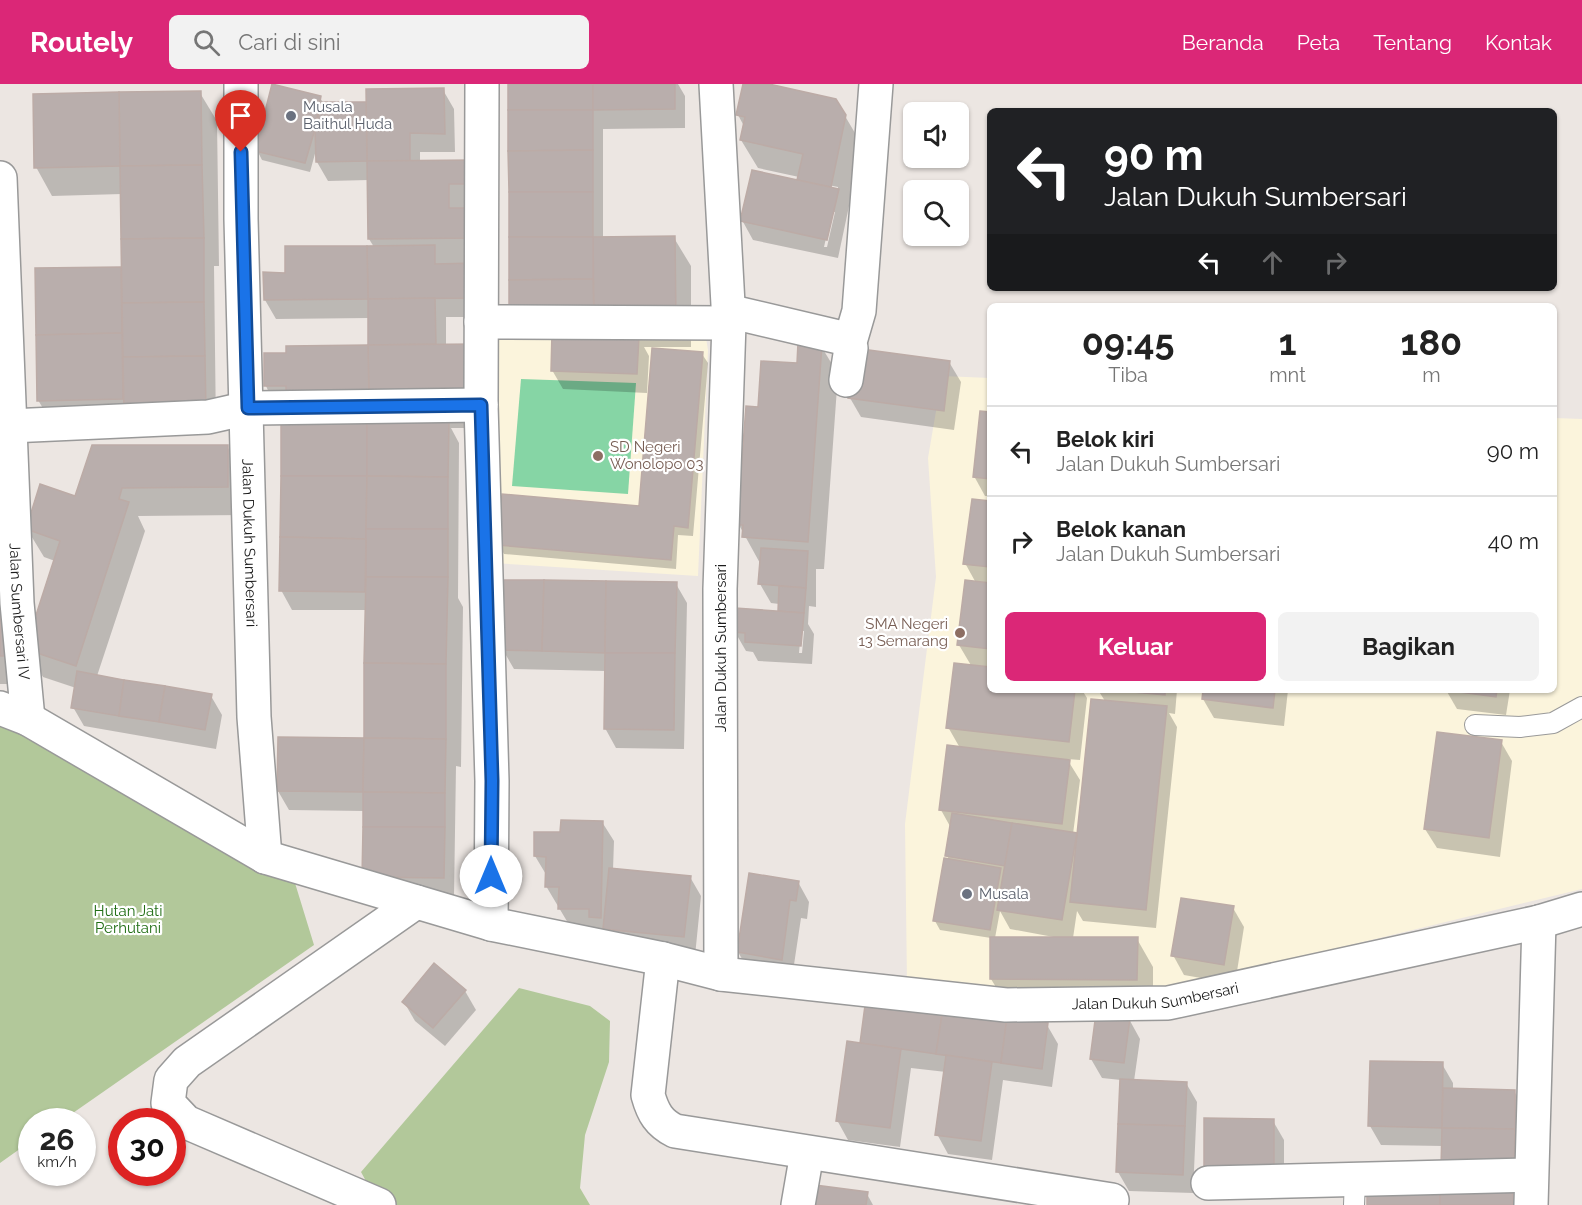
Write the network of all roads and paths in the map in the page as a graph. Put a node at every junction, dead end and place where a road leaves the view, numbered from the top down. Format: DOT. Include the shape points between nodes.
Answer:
graph roads {
  1 [pos="241,84"];
  2 [pos="482,84"];
  3 [pos="716,84"];
  4 [pos="876,84"];
  5 [pos="0,178"];
  6 [pos="729,317"];
  7 [pos="481,322"];
  8 [pos="854,328"];
  9 [pos="846,380"];
  10 [pos="481,405"];
  11 [pos="248,408"];
  12 [pos="10,426"];
  13 [pos="1582,707"];
  14 [pos="14,714"];
  15 [pos="1475,725"];
  16 [pos="265,857"];
  17 [pos="416,902"];
  18 [pos="1582,909"];
  19 [pos="1539,922"];
  20 [pos="491,924"];
  21 [pos="663,958"];
  22 [pos="721,974"];
  23 [pos="807,1153"];
  24 [pos="1208,1183"];
  25 [pos="1531,1190"];
  26 [pos="1355,1192"];
  27 [pos="1112,1200"];
  28 [pos="379,1205"];
  29 [pos="798,1205"];
  1 -- 11 [label="street, Jalan Dukuh Sumbersari"];
  2 -- 7 [label="street"];
  3 -- 6 [label="street, Jalan Dukuh Sumbersari"];
  4 -- 8 [label="street"];
  5 -- 12 [label="street, Jalan Sumbersari IV"];
  6 -- 7 [label="street"];
  6 -- 8 [label="street"];
  6 -- 22 [label="street, Jalan Dukuh Sumbersari" via="720,589"];
  7 -- 10 [label="street"];
  8 -- 9 [label="street"];
  10 -- 11 [label="street"];
  10 -- 20 [label="street" via="492,781"];
  11 -- 12 [label="street" via="208,417"];
  11 -- 16 [label="street, Jalan Dukuh Sumbersari" via="254,717"];
  12 -- 14 [label="street, Jalan Sumbersari IV" via="17,603"];
  13 -- 15 [label="lane" via="1553,723 1520,727"];
  14 -- 16 [label="street, Jalan Dukuh Sumbersari"];
  16 -- 17 [label="street, Jalan Dukuh Sumbersari"];
  17 -- 20 [label="street, Jalan Dukuh Sumbersari"];
  17 -- 28 [label="street" via="187,1062 171,1080 168,1103 186,1122"];
  18 -- 19 [label="street, Jalan Dukuh Sumbersari"];
  19 -- 22 [label="street, Jalan Dukuh Sumbersari" via="1168,1003 1006,1005"];
  19 -- 25 [label="street"];
  20 -- 21 [label="street, Jalan Dukuh Sumbersari"];
  21 -- 22 [label="street, Jalan Dukuh Sumbersari"];
  21 -- 23 [label="street" via="648,1095 662,1124 675,1131"];
  23 -- 27 [label="street"];
  23 -- 29 [label="street"];
  24 -- 26 [label="street"];
  25 -- 26 [label="street"];
}
